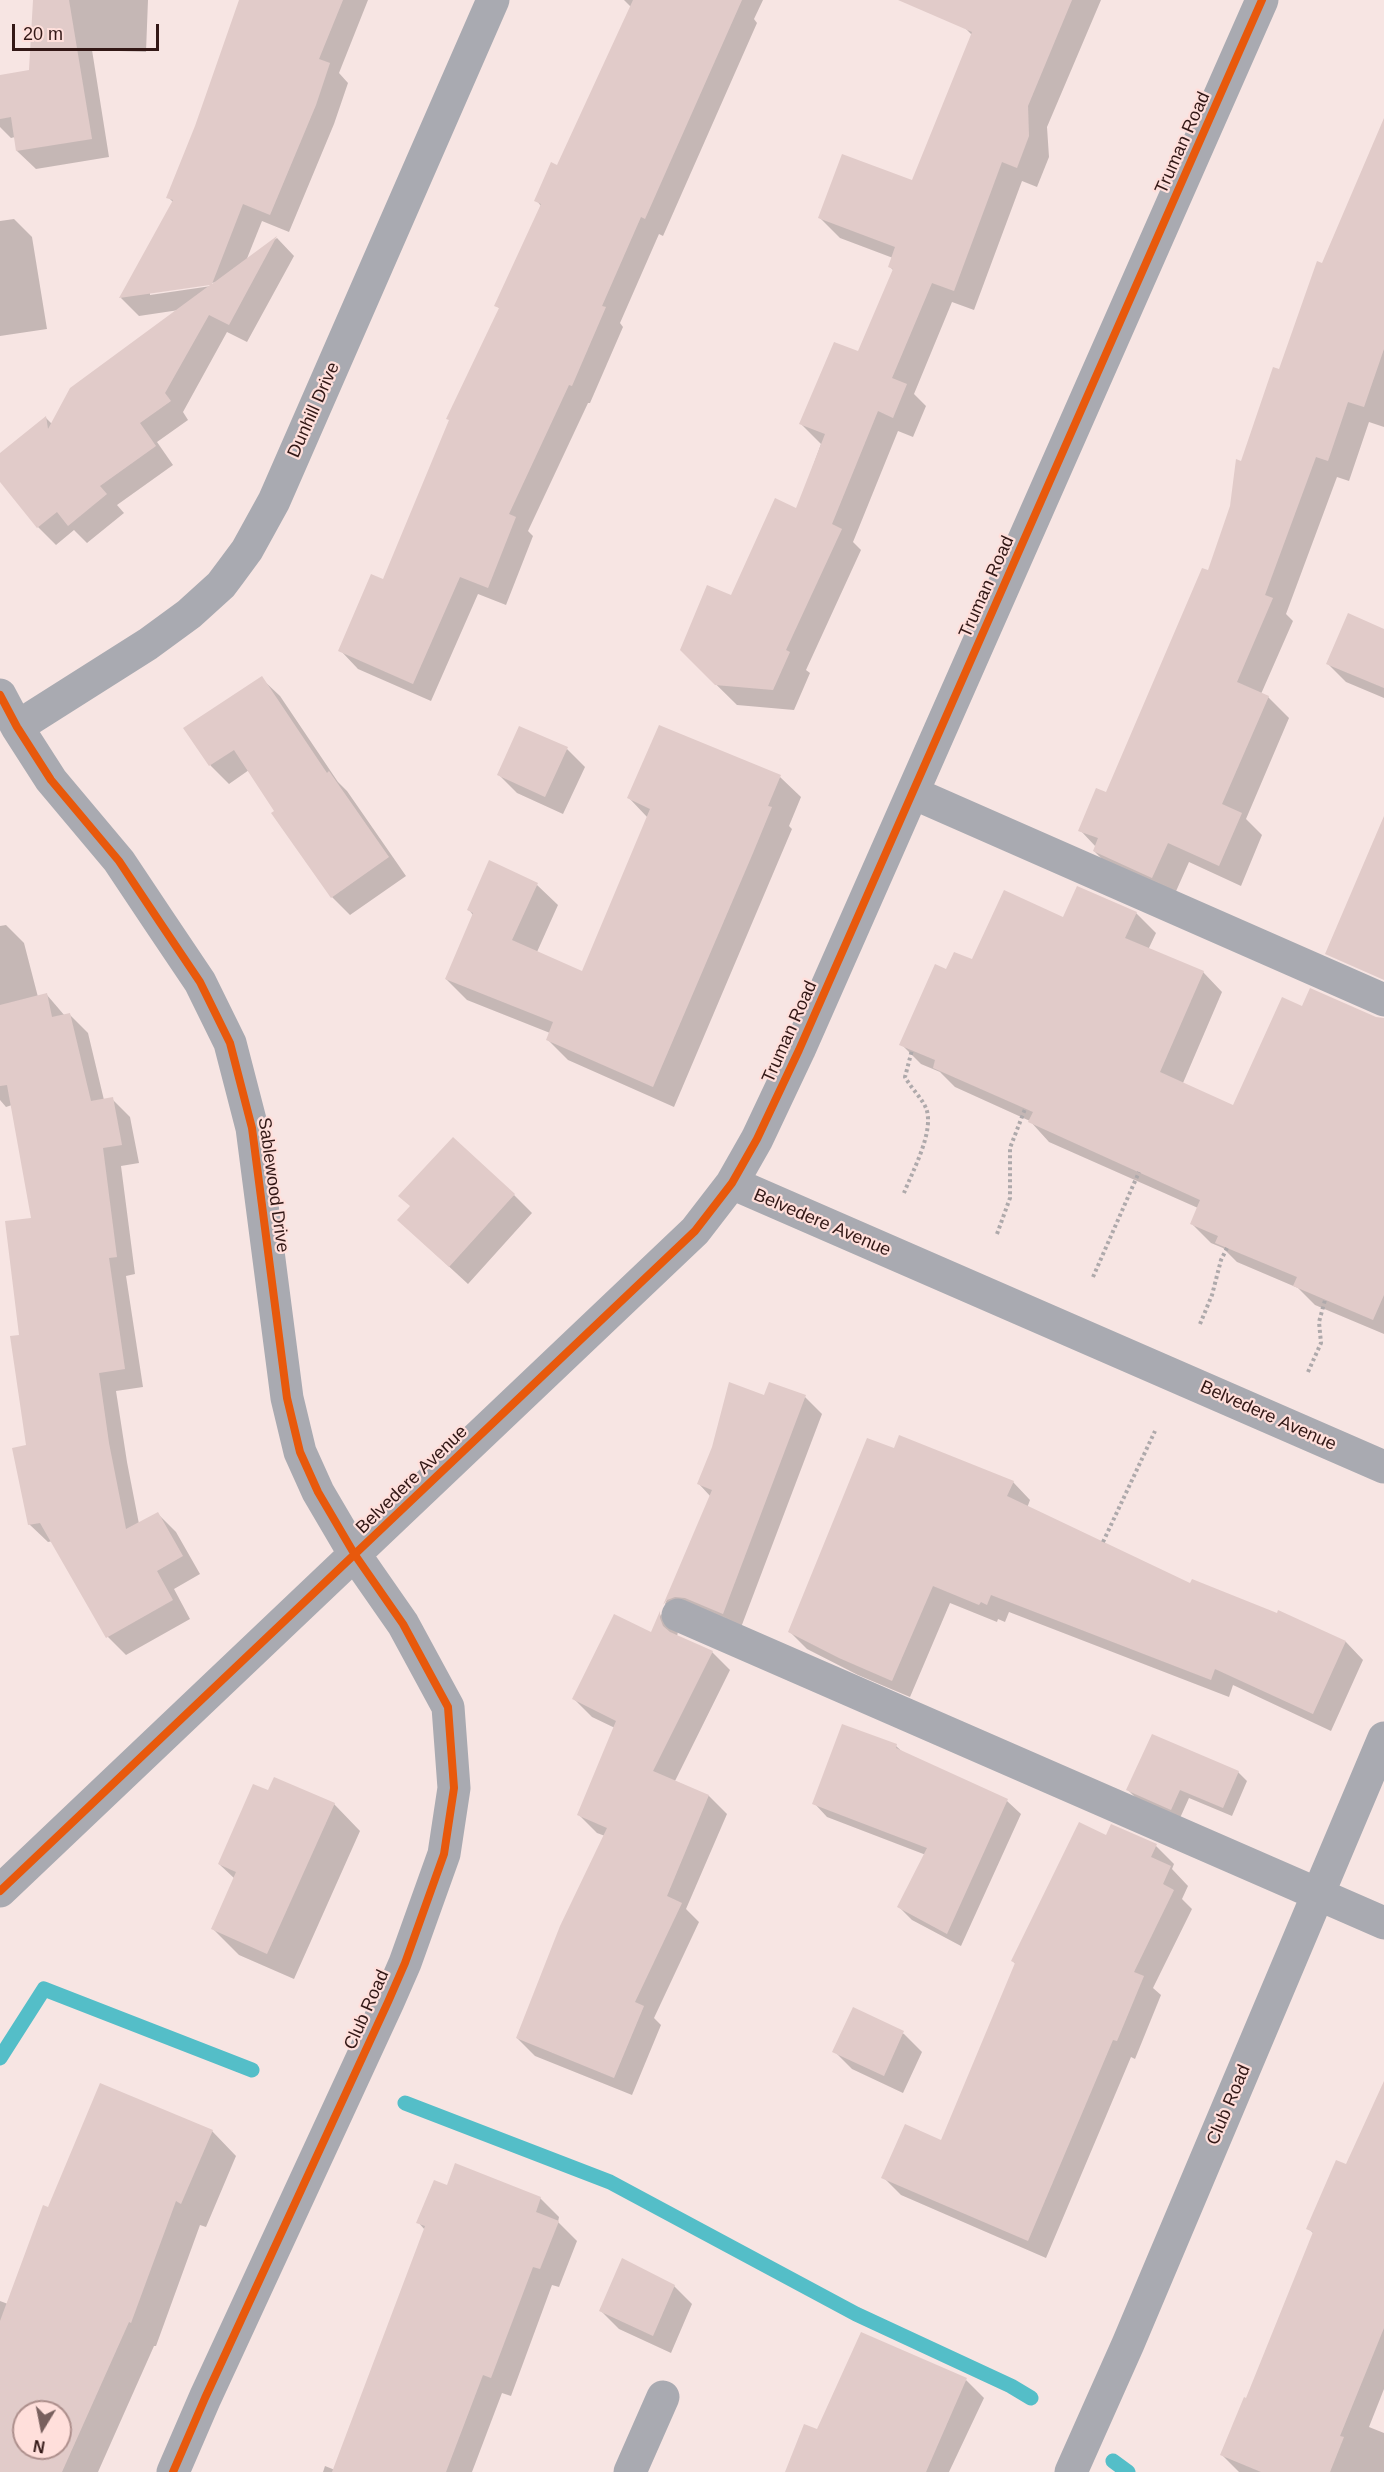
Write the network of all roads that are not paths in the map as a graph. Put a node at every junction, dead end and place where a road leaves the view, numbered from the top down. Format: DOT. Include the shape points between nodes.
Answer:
graph roads {
  1 [pos="493,0"];
  2 [pos="1262,0"];
  3 [pos="0,695"];
  4 [pos="17,727"];
  5 [pos="913,792"];
  6 [pos="1384,1000"];
  7 [pos="732,1183"];
  8 [pos="1384,1467"];
  9 [pos="355,1555"];
  10 [pos="678,1615"];
  11 [pos="1384,1738"];
  12 [pos="0,1891"];
  13 [pos="1317,1894"];
  14 [pos="1384,1923"];
  15 [pos="663,2397"];
  16 [pos="173,2472"];
  17 [pos="630,2472"];
  18 [pos="1071,2472"];
  1 -- 4 [label="street, Dunhill Drive" via="274,501 247,550 221,585 189,614"];
  2 -- 5 [label="street, Truman Road"];
  3 -- 4 [label="street, Sablewood Drive"];
  4 -- 9 [label="street, Sablewood Drive" via="51,780 119,861 200,982 230,1043 252,1128 287,1398 297,1441 318,1492"];
  5 -- 6 [label="street"];
  5 -- 7 [label="street, Truman Road" via="800,1050"];
  7 -- 8 [label="street, Belvedere Avenue"];
  7 -- 9 [label="street, Belvedere Avenue" via="695,1231"];
  9 -- 12 [label="street, Belvedere Avenue"];
  9 -- 16 [label="street, Club Road" via="404,1624 448,1707 454,1788 444,1854 392,1992"];
  10 -- 13 [label="street"];
  11 -- 13 [label="street, Club Road"];
  13 -- 14 [label="street"];
  13 -- 18 [label="street, Club Road"];
  15 -- 17 [label="street"];
}
